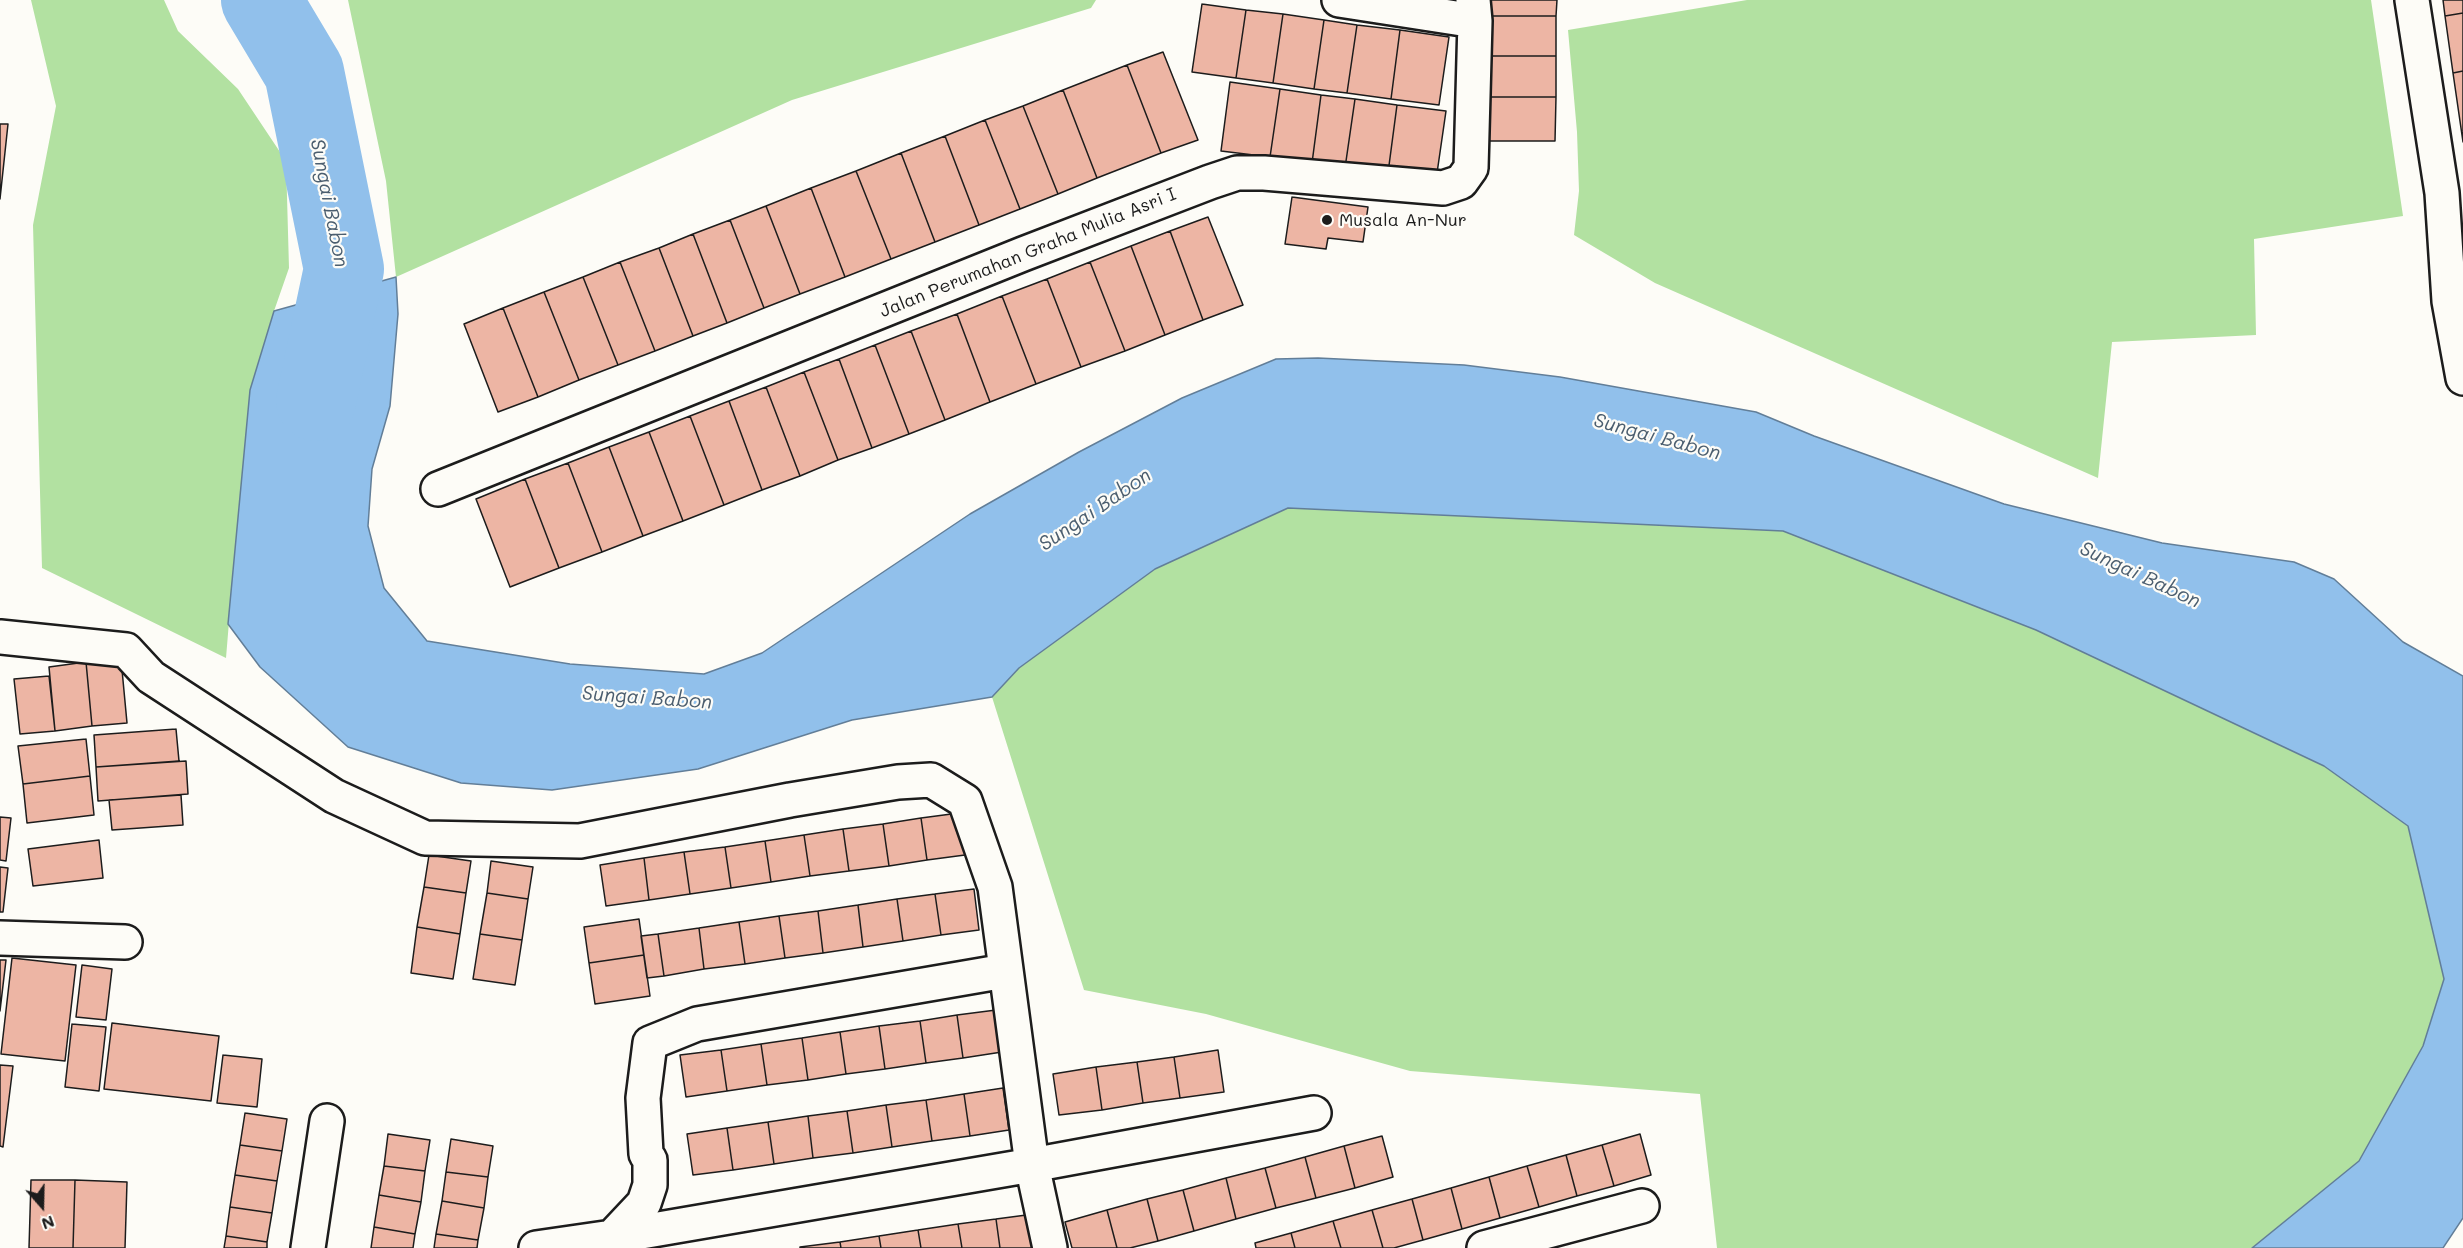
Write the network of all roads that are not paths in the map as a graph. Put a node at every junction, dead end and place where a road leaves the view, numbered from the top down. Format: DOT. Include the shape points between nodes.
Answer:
graph roads {
  1 [pos="1339,0"];
  2 [pos="2412,0"];
  3 [pos="1474,10"];
  4 [pos="2452,190"];
  5 [pos="2463,378"];
  6 [pos="438,489"];
  7 [pos="0,637"];
  8 [pos="0,938"];
  9 [pos="125,942"];
  10 [pos="1005,971"];
  11 [pos="1314,1113"];
  12 [pos="327,1121"];
  13 [pos="1032,1165"];
  14 [pos="1642,1206"];
  15 [pos="612,1238"];
  16 [pos="308,1248"];
  17 [pos="536,1248"];
  18 [pos="1050,1248"];
  19 [pos="1484,1248"];
  1 -- 3 [label="street"];
  2 -- 4 [label="street"];
  3 -- 6 [label="street, Jalan Perumahan Graha Mulia Asri I" via="1471,168 1467,177 1453,186 1237,173 1023,254"];
  4 -- 5 [label="street" via="2449,301"];
  7 -- 10 [label="street" via="126,650 151,677 334,796 425,838 580,841 790,800 931,780 965,801 995,887"];
  8 -- 9 [label="street"];
  10 -- 13 [label="street"];
  10 -- 15 [label="street" via="697,1024 650,1043 643,1098 650,1185 644,1203"];
  11 -- 13 [label="street"];
  12 -- 16 [label="street"];
  13 -- 15 [label="street"];
  13 -- 18 [label="street"];
  14 -- 19 [label="street"];
  15 -- 17 [label="street"];
}
